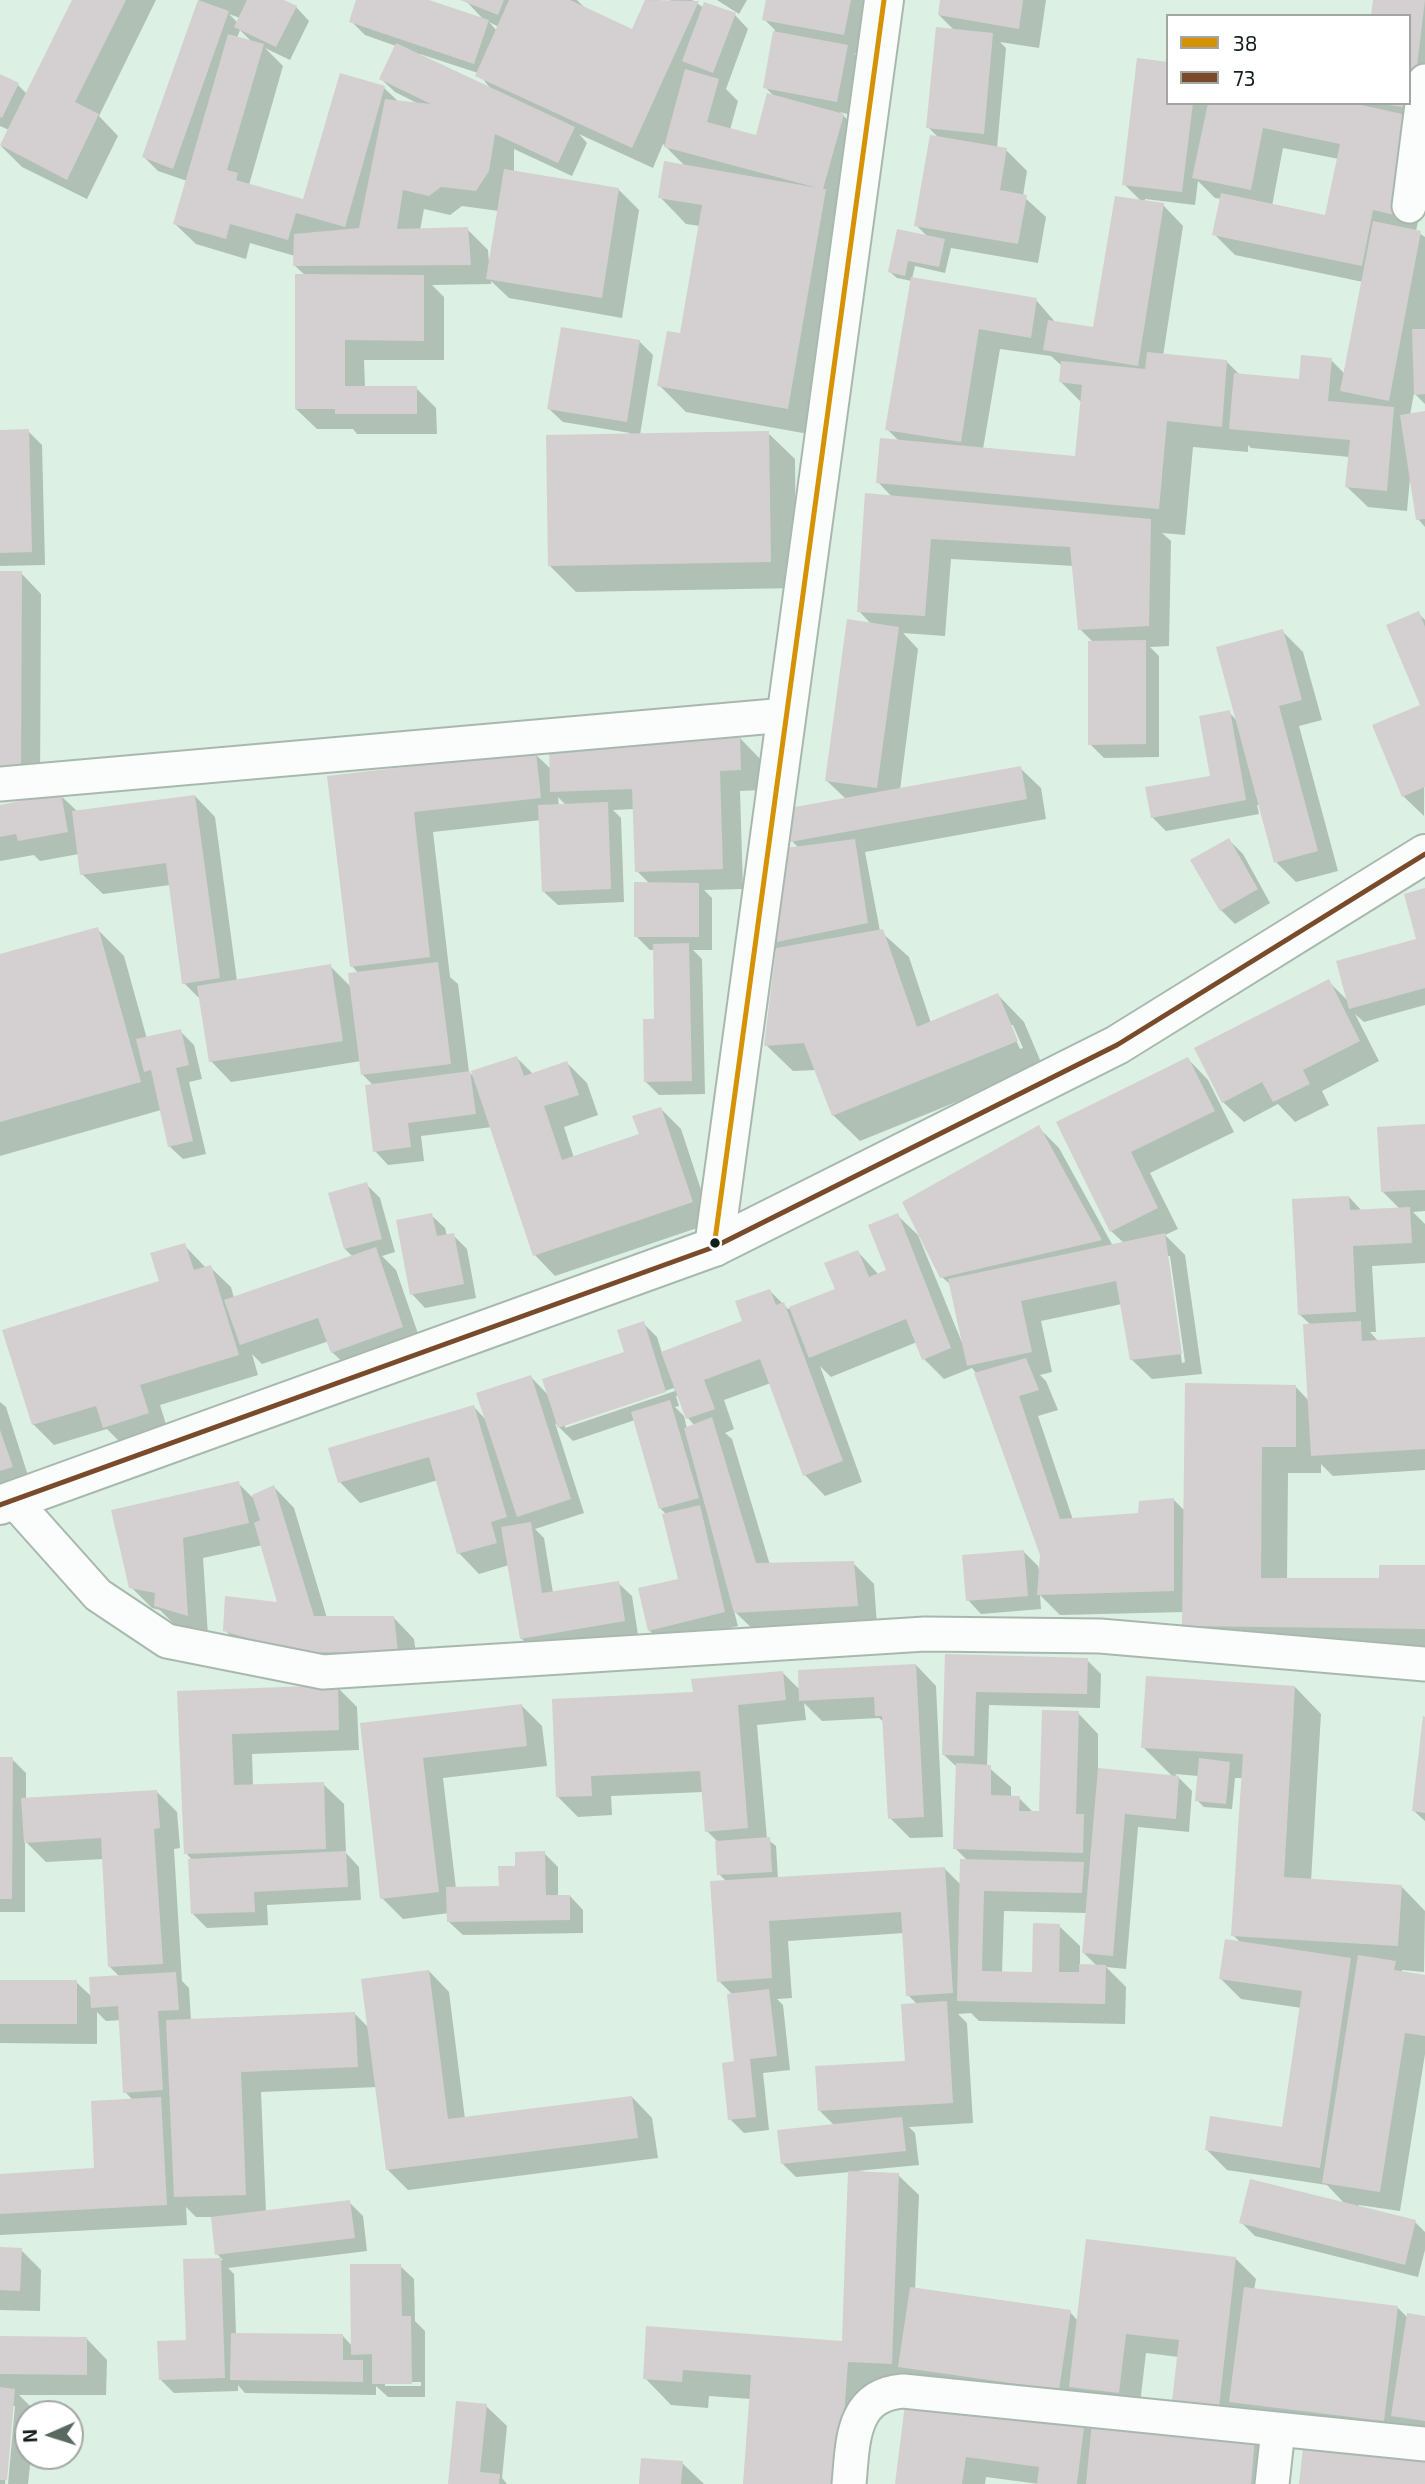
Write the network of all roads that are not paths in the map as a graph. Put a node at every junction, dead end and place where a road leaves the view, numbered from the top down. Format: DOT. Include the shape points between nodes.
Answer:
graph roads {
  1 [pos="884,0"];
  2 [pos="1425,80"];
  3 [pos="1409,206"];
  4 [pos="786,715"];
  5 [pos="0,784"];
  6 [pos="1425,854"];
  7 [pos="714,1247"];
  8 [pos="7,1503"];
  9 [pos="1425,1664"];
  10 [pos="1278,2430"];
  11 [pos="1425,2444"];
  12 [pos="849,2484"];
  13 [pos="1272,2484"];
  1 -- 4 [label="main road"];
  2 -- 3 [label="street"];
  4 -- 5 [label="street"];
  4 -- 7 [label="main road"];
  6 -- 7 [label="main road" via="1117,1045"];
  7 -- 8 [label="main road"];
  8 -- 9 [label="street" via="98,1595 167,1642 323,1672 925,1634 1100,1636"];
  10 -- 11 [label="street"];
  10 -- 12 [label="street" via="903,2390 888,2392 866,2405 853,2441"];
  10 -- 13 [label="street"];
}
